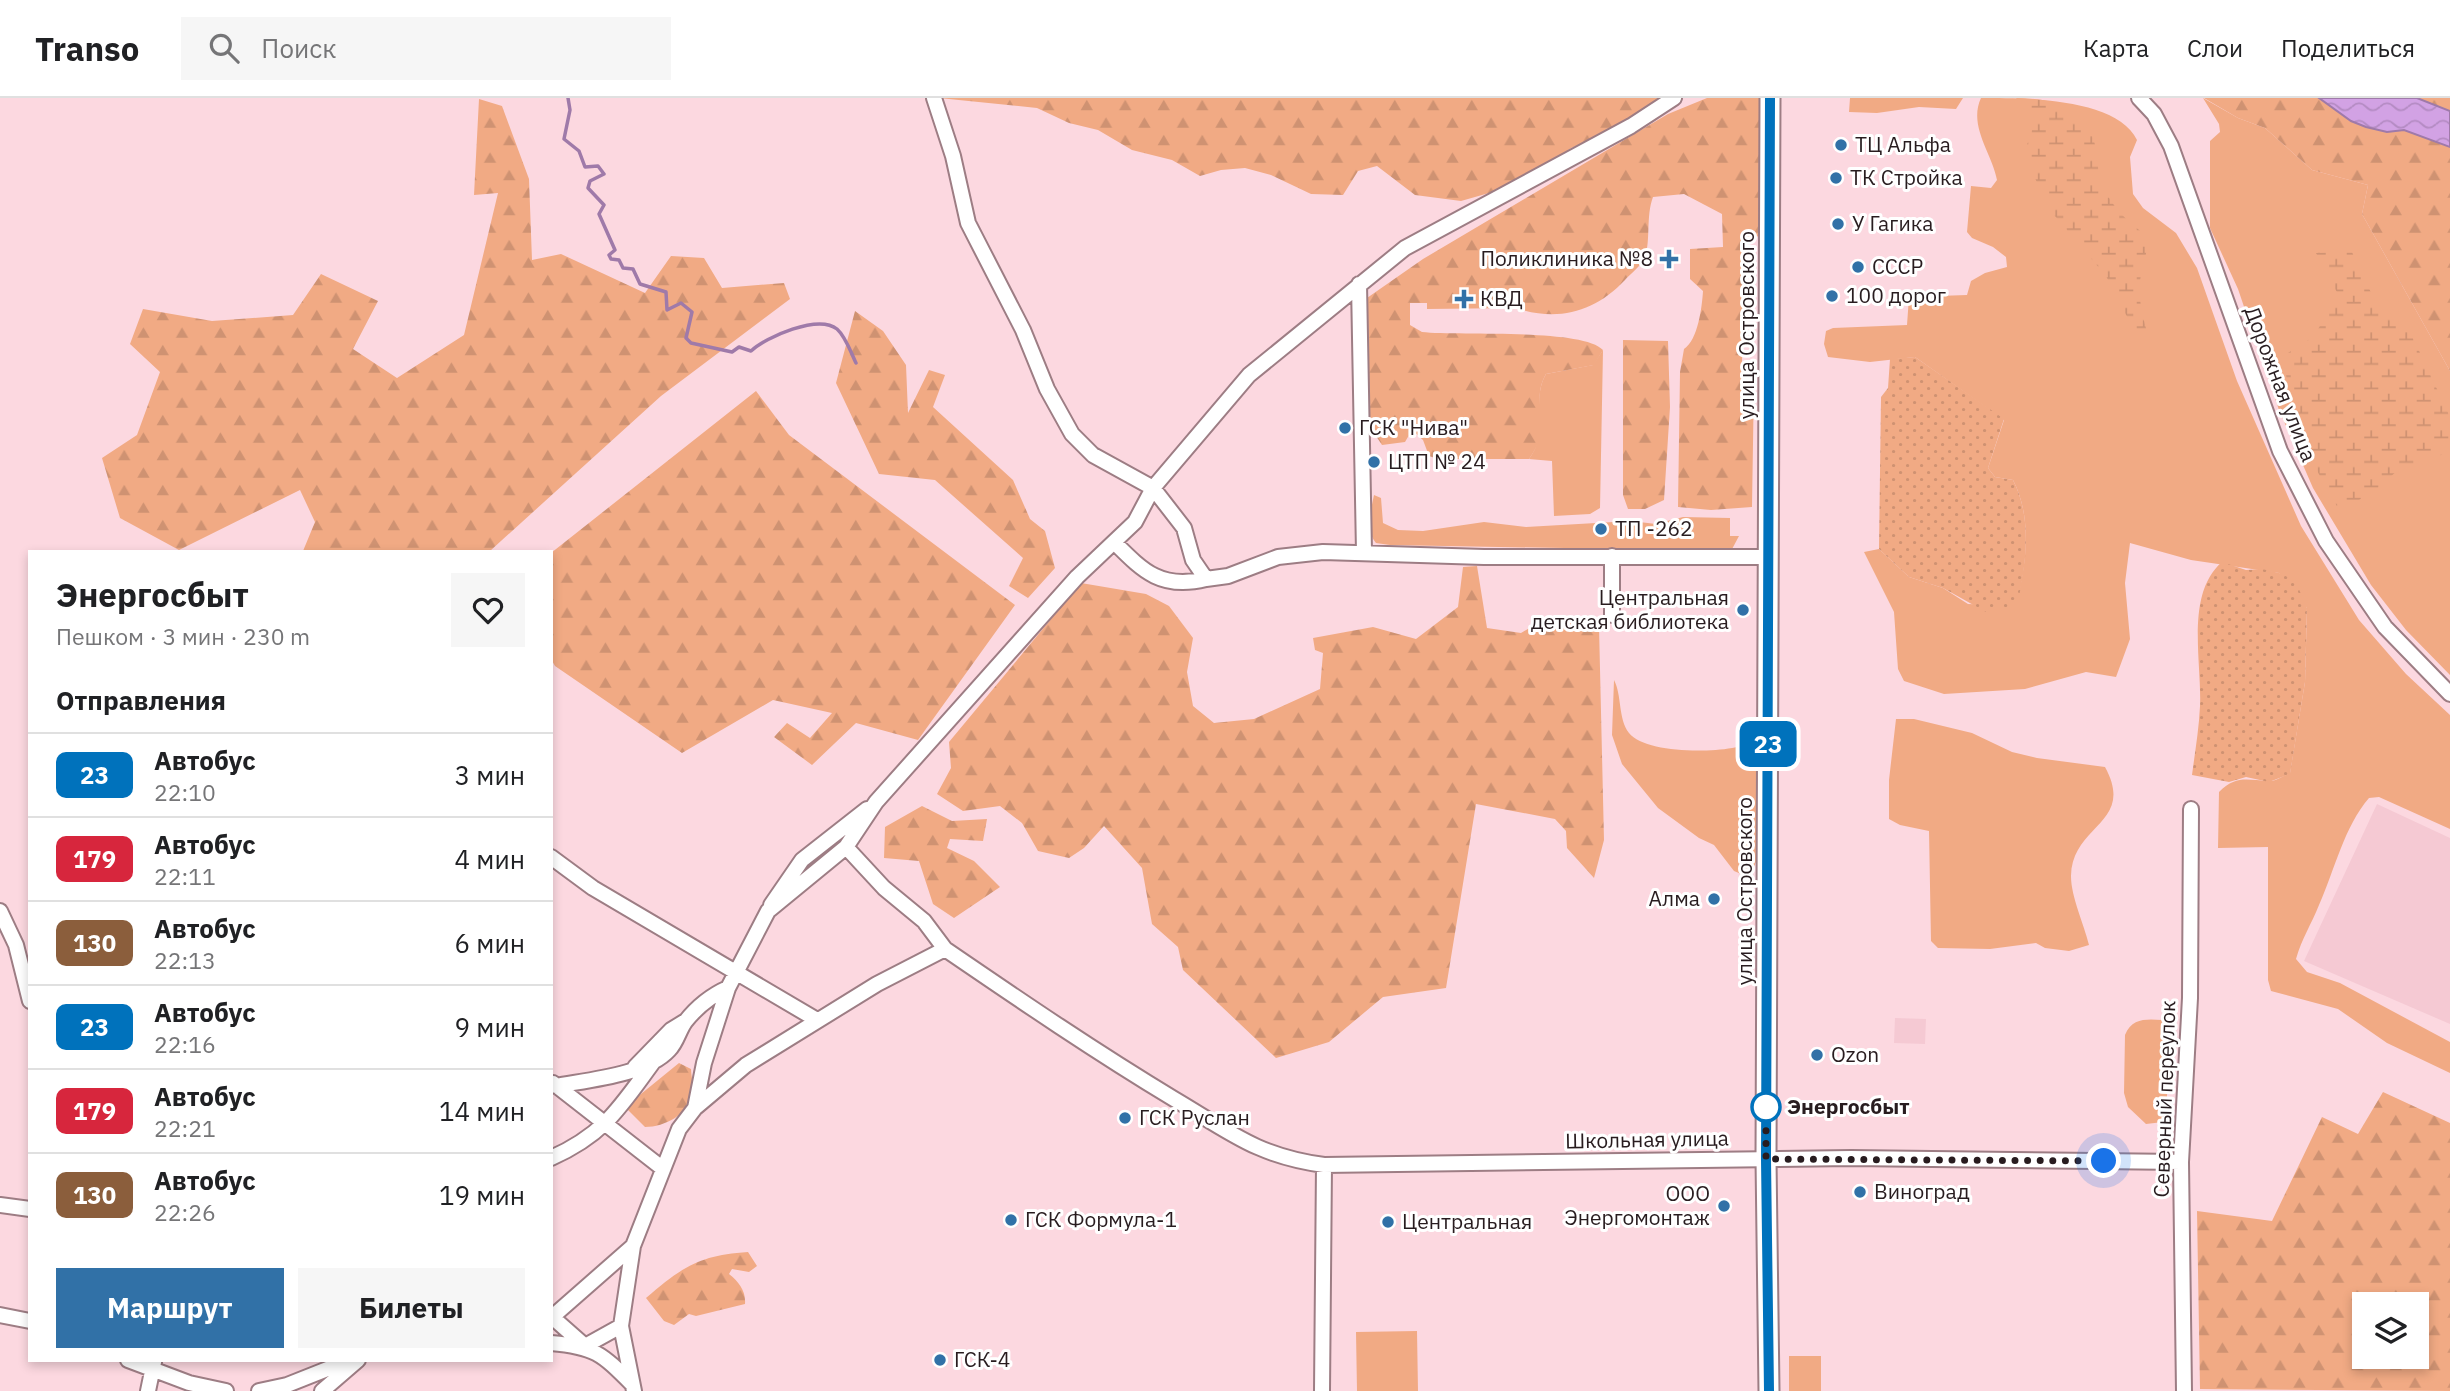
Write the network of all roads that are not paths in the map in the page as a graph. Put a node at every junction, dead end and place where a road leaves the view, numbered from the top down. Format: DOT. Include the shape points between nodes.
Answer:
graph roads {
  1 [pos="933,98"];
  2 [pos="1674,98"];
  3 [pos="1770,98"];
  4 [pos="2139,98"];
  5 [pos="1359,284"];
  6 [pos="1153,488"];
  7 [pos="1114,542"];
  8 [pos="1364,552"];
  9 [pos="1612,556"];
  10 [pos="1769,557"];
  11 [pos="1206,579"];
  12 [pos="1612,615"];
  13 [pos="2450,694"];
  14 [pos="876,803"];
  15 [pos="2191,809"];
  16 [pos="846,847"];
  17 [pos="553,858"];
  18 [pos="0,911"];
  19 [pos="768,911"];
  20 [pos="945,950"];
  21 [pos="735,970"];
  22 [pos="728,988"];
  23 [pos="28,993"];
  24 [pos="817,1020"];
  25 [pos="685,1022"];
  26 [pos="654,1062"];
  27 [pos="634,1068"];
  28 [pos="554,1084"];
  29 [pos="695,1108"];
  30 [pos="607,1125"];
  31 [pos="553,1157"];
  32 [pos="1766,1159"];
  33 [pos="2181,1162"];
  34 [pos="1324,1165"];
  35 [pos="662,1168"];
  36 [pos="0,1205"];
  37 [pos="28,1209"];
  38 [pos="633,1247"];
  39 [pos="0,1315"];
  40 [pos="553,1316"];
  41 [pos="553,1318"];
  42 [pos="28,1321"];
  43 [pos="621,1326"];
  44 [pos="553,1343"];
  45 [pos="585,1346"];
  46 [pos="345,1362"];
  47 [pos="356,1362"];
  48 [pos="153,1364"];
  49 [pos="633,1388"];
  50 [pos="148,1391"];
  51 [pos="226,1391"];
  52 [pos="259,1391"];
  53 [pos="322,1391"];
  54 [pos="1322,1391"];
  55 [pos="1769,1391"];
  56 [pos="2184,1391"];
  1 -- 6 [label="street" via="953,156 968,223 1072,434 1093,455"];
  2 -- 5 [label="street" via="1631,126 1405,248"];
  3 -- 10 [label="main road, улица Островского"];
  4 -- 13 [label="street, Дорожная улица" via="2154,114 2171,146 2280,451 2326,541 2385,627"];
  5 -- 6 [label="street" via="1249,374"];
  5 -- 8 [label="street"];
  6 -- 7 [label="street" via="1135,522"];
  6 -- 11 [label="street" via="1184,528"];
  7 -- 11 [label="street" via="1143,572 1162,580 1191,583"];
  7 -- 14 [label="street" via="1077,577"];
  8 -- 9 [label="street"];
  8 -- 11 [label="street" via="1278,557 1228,576"];
  9 -- 10 [label="street"];
  9 -- 12 [label="street"];
  10 -- 32 [label="main road, улица Островского"];
  14 -- 16 [label="street"];
  14 -- 19 [label="street" via="802,860"];
  15 -- 33 [label="street, Северный переулок"];
  16 -- 19 [label="street"];
  16 -- 20 [label="street" via="884,888 924,921"];
  17 -- 21 [label="street" via="593,888"];
  18 -- 23 [label="street" via="16,945"];
  19 -- 21 [label="street"];
  20 -- 24 [label="street"];
  20 -- 34 [label="street, Школьная улица" via="1252,1147 1287,1160"];
  21 -- 22 [label="street"];
  21 -- 24 [label="street"];
  22 -- 25 [label="street"];
  22 -- 29 [label="street"];
  24 -- 29 [label="street" via="746,1065"];
  25 -- 26 [label="street" via="670,1050"];
  25 -- 27 [label="street"];
  26 -- 27 [label="street"];
  26 -- 30 [label="street"];
  27 -- 28 [label="street" via="610,1077"];
  28 -- 30 [label="street"];
  29 -- 35 [label="street" via="679,1129"];
  30 -- 31 [label="street" via="580,1146"];
  30 -- 35 [label="street"];
  32 -- 33 [label="street, Школьная улица"];
  32 -- 34 [label="street, Школьная улица"];
  32 -- 55 [label="main road, улица Островского"];
  33 -- 56 [label="street, Северный переулок"];
  34 -- 54 [label="street"];
  35 -- 38 [label="street"];
  36 -- 37 [label="street"];
  38 -- 40 [label="street"];
  38 -- 43 [label="street"];
  39 -- 42 [label="street"];
  41 -- 45 [label="street"];
  43 -- 45 [label="street"];
  43 -- 49 [label="street"];
  44 -- 45 [label="street"];
  45 -- 49 [label="street" via="610,1362"];
  46 -- 52 [label="street"];
  47 -- 53 [label="street"];
  48 -- 50 [label="street"];
  48 -- 51 [label="street" via="189,1383"];
}
